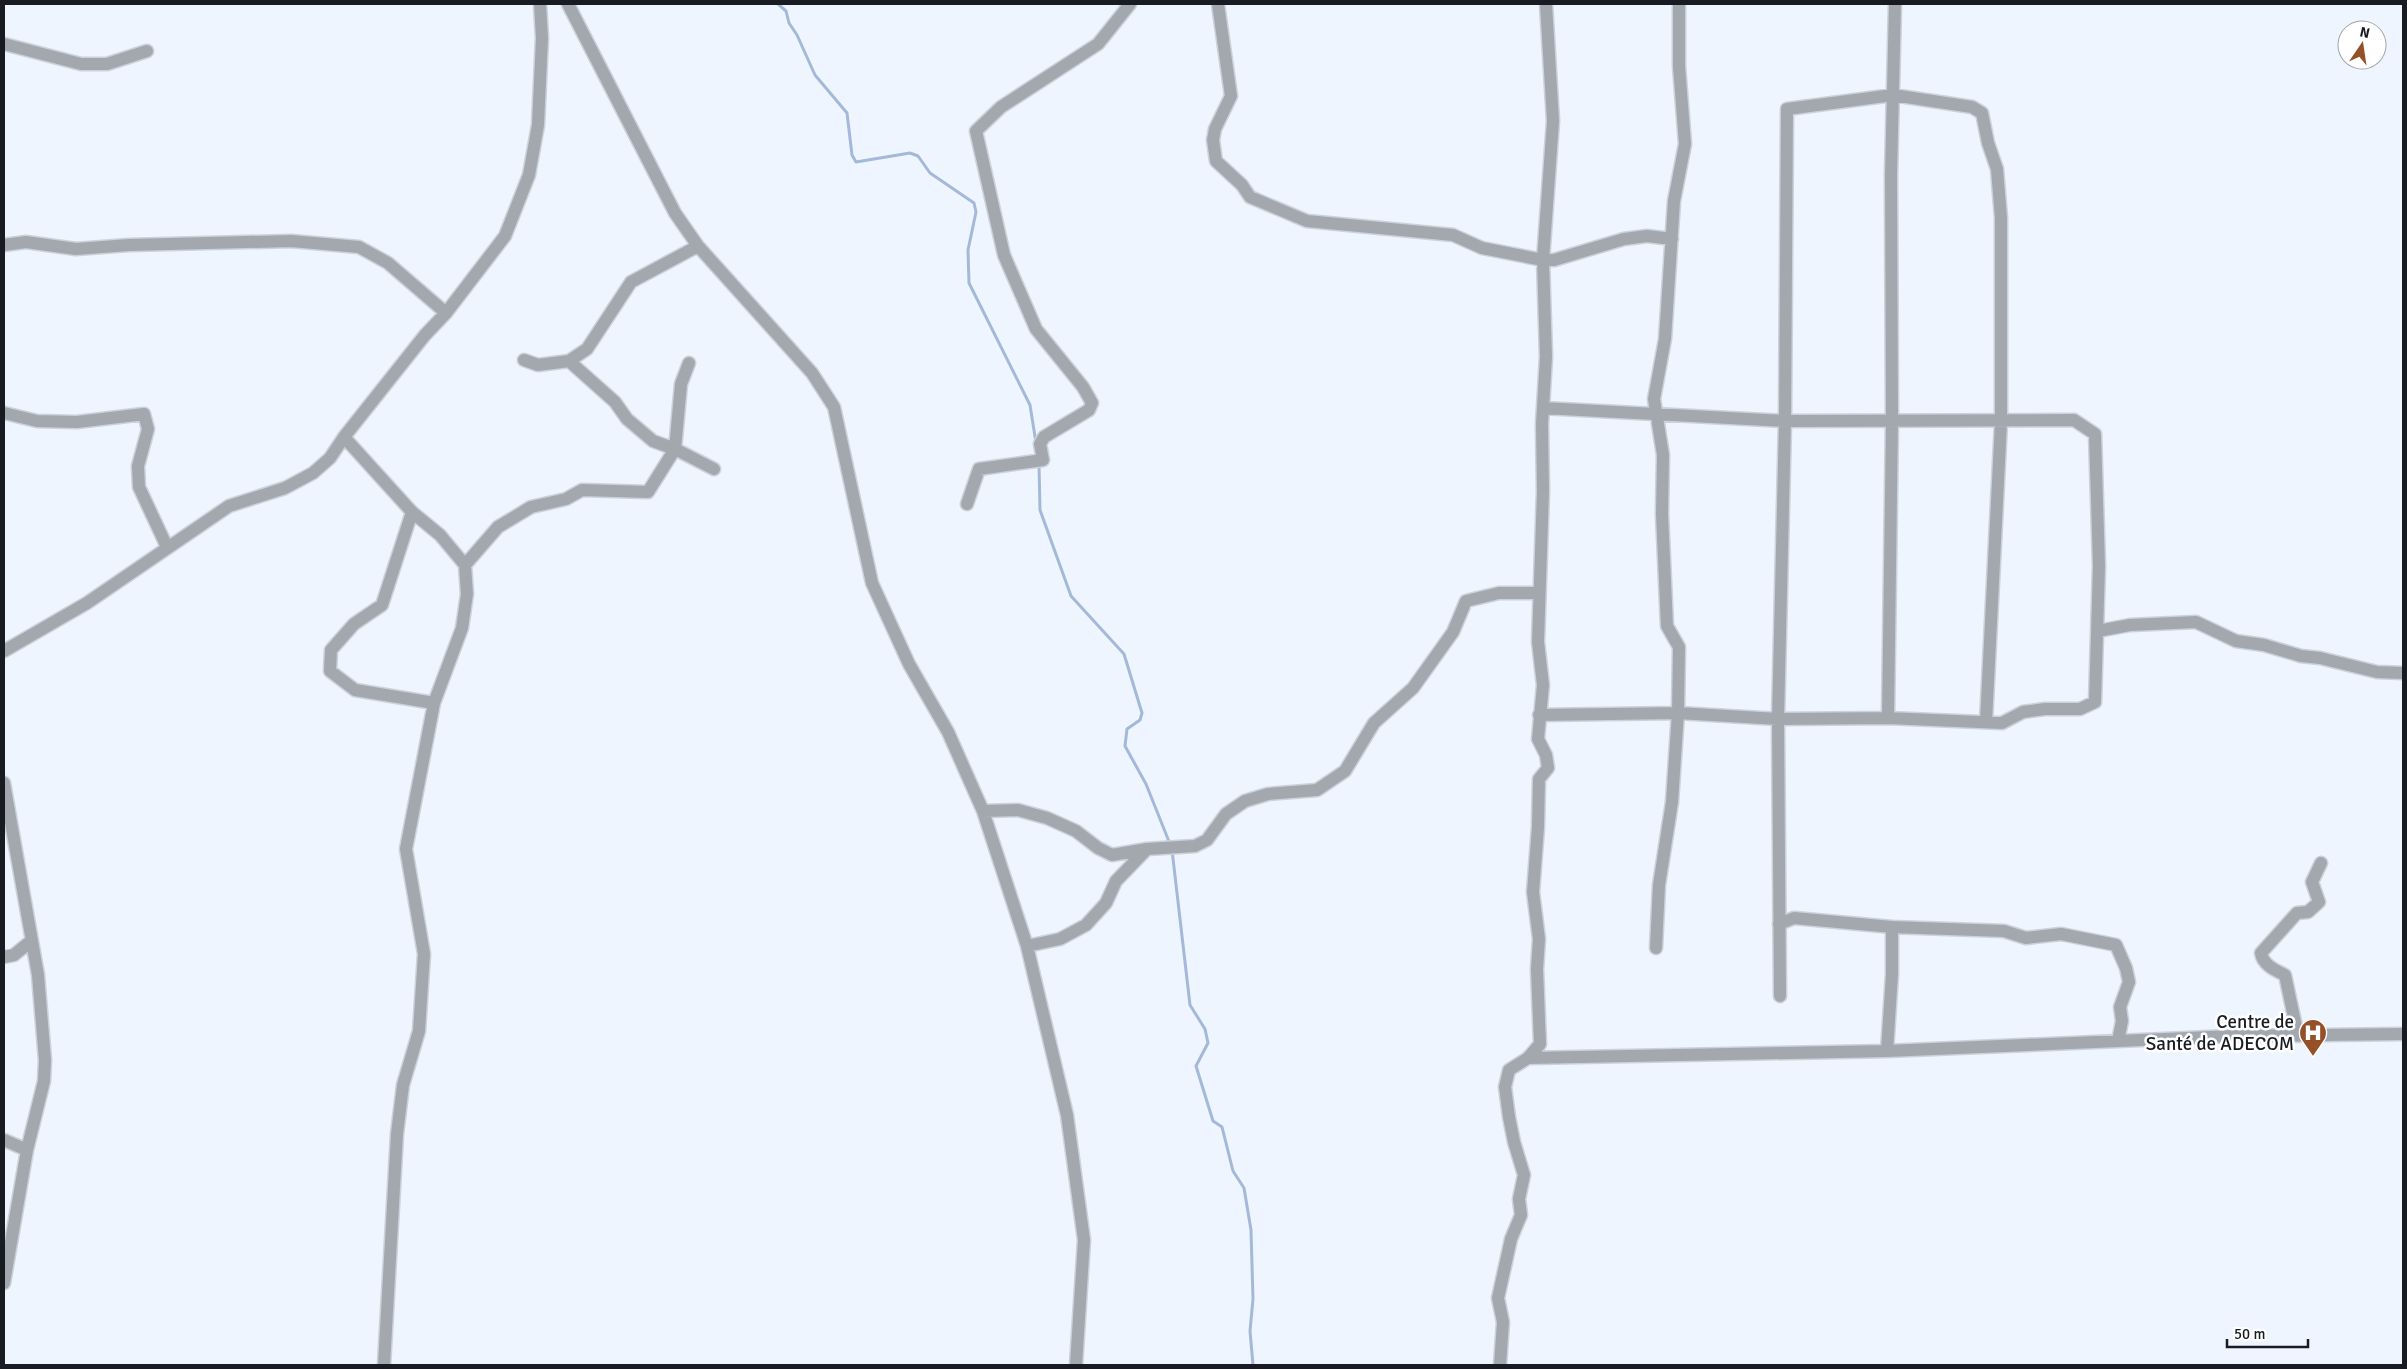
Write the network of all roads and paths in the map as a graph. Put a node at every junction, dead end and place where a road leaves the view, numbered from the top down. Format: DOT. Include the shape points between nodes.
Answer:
graph roads {
  1 [pos="540,4"];
  2 [pos="568,4"];
  3 [pos="1130,4"];
  4 [pos="1218,4"];
  5 [pos="1546,4"];
  6 [pos="1679,4"];
  7 [pos="1895,4"];
  8 [pos="4,44"];
  9 [pos="147,51"];
  10 [pos="1892,95"];
  11 [pos="1672,239"];
  12 [pos="4,245"];
  13 [pos="698,246"];
  14 [pos="1543,260"];
  15 [pos="446,313"];
  16 [pos="524,360"];
  17 [pos="568,361"];
  18 [pos="689,363"];
  19 [pos="1543,408"];
  20 [pos="4,413"];
  21 [pos="1658,415"];
  22 [pos="1892,420"];
  23 [pos="1785,421"];
  24 [pos="2001,422"];
  25 [pos="344,437"];
  26 [pos="675,449"];
  27 [pos="714,469"];
  28 [pos="967,504"];
  29 [pos="412,512"];
  30 [pos="167,547"];
  31 [pos="465,565"];
  32 [pos="1538,593"];
  33 [pos="2098,631"];
  34 [pos="4,651"];
  35 [pos="2403,673"];
  36 [pos="434,703"];
  37 [pos="1678,713"];
  38 [pos="1539,715"];
  39 [pos="1888,718"];
  40 [pos="1778,719"];
  41 [pos="1986,722"];
  42 [pos="4,783"];
  43 [pos="982,811"];
  44 [pos="1147,849"];
  45 [pos="2321,863"];
  46 [pos="1779,924"];
  47 [pos="1892,928"];
  48 [pos="32,941"];
  49 [pos="1028,946"];
  50 [pos="1656,948"];
  51 [pos="4,957"];
  52 [pos="1780,996"];
  53 [pos="2403,1034"];
  54 [pos="2298,1036"];
  55 [pos="2118,1041"];
  56 [pos="1887,1051"];
  57 [pos="1528,1058"];
  58 [pos="4,1140"];
  59 [pos="27,1150"];
  60 [pos="4,1283"];
  61 [pos="384,1365"];
  62 [pos="1076,1365"];
  63 [pos="1500,1365"];
  1 -- 15 [label="street" via="542,38 538,125 529,175 505,236"];
  2 -- 13 [label="street" via="675,213"];
  3 -- 28 [label="street" via="1098,44 1001,107 976,131 1004,255 1036,328 1092,403 1089,410 1044,437 1038,460 979,469"];
  4 -- 14 [label="street" via="1231,96 1215,129 1216,161 1250,196 1307,221 1453,235 1482,248"];
  5 -- 14 [label="street" via="1553,121"];
  6 -- 11 [label="street" via="1679,66 1685,144 1674,201"];
  7 -- 10 [label="street"];
  8 -- 9 [label="street" via="81,64 107,64"];
  10 -- 22 [label="street"];
  10 -- 23 [label="street" via="1787,108"];
  10 -- 24 [label="street" via="1972,107 1982,113 1999,187"];
  11 -- 14 [label="street" via="1647,236 1624,239 1554,260"];
  11 -- 21 [label="street" via="1665,339 1654,400"];
  12 -- 15 [label="street" via="26,242 76,249 291,241 359,247 388,263"];
  13 -- 17 [label="street" via="630,282 587,348"];
  13 -- 43 [label="street" via="812,373 834,407 872,583 909,664 948,732"];
  14 -- 19 [label="street" via="1546,357"];
  15 -- 25 [label="street"];
  16 -- 17 [label="street" via="538,365"];
  17 -- 26 [label="street" via="653,441"];
  18 -- 26 [label="street" via="681,384"];
  19 -- 21 [label="street"];
  19 -- 32 [label="street"];
  20 -- 30 [label="street" via="37,421 77,422 144,414 148,429 138,466 139,487"];
  21 -- 23 [label="street"];
  21 -- 37 [label="street" via="1663,455 1667,626 1679,646"];
  22 -- 23 [label="street"];
  22 -- 24 [label="street"];
  22 -- 39 [label="street"];
  23 -- 40 [label="street"];
  24 -- 33 [label="street" via="2074,420 2095,434"];
  24 -- 41 [label="street"];
  25 -- 29 [label="street"];
  25 -- 30 [label="street" via="330,458 313,473 285,488 229,506"];
  26 -- 27 [label="street"];
  26 -- 31 [label="street" via="648,492 582,490 566,499 531,507 498,527"];
  29 -- 31 [label="street" via="440,535"];
  29 -- 36 [label="street" via="382,605 354,624 331,650 330,671 355,690"];
  30 -- 34 [label="street" via="87,603"];
  31 -- 36 [label="street" via="467,594 462,628"];
  32 -- 38 [label="street" via="1538,642 1543,685"];
  32 -- 44 [label="street" via="1499,593 1466,601 1453,632 1413,688 1374,723 1344,771 1317,790 1268,794 1245,800 1226,814 1207,840 1195,846"];
  33 -- 35 [label="street" via="2130,625 2196,622 2236,641 2376,672"];
  33 -- 41 [label="street" via="2095,702 2080,709 2045,709 2024,712 2002,723"];
  36 -- 61 [label="street" via="406,849 424,954 419,1031 403,1085 397,1134"];
  37 -- 38 [label="street"];
  37 -- 40 [label="street"];
  37 -- 50 [label="street" via="1672,802 1659,885"];
  38 -- 57 [label="street" via="1538,739 1548,768 1539,780 1533,892 1539,939 1540,1044"];
  39 -- 40 [label="street"];
  39 -- 41 [label="street"];
  40 -- 46 [label="street"];
  42 -- 48 [label="street"];
  43 -- 44 [label="street" via="1018,810 1047,818 1076,831 1112,855"];
  43 -- 49 [label="street"];
  44 -- 49 [label="street" via="1116,881 1106,903 1086,925 1060,939"];
  45 -- 54 [label="street" via="2312,882 2319,902 2308,912 2297,913 2261,953 2271,969 2285,976"];
  46 -- 47 [label="street" via="1794,918"];
  46 -- 52 [label="street"];
  47 -- 55 [label="street" via="2004,931 2026,938 2061,934 2116,945 2129,982 2120,1007 2122,1021"];
  47 -- 56 [label="street"];
  48 -- 51 [label="street"];
  48 -- 59 [label="street" via="45,1060 44,1081"];
  49 -- 62 [label="street" via="1067,1114 1084,1240"];
  53 -- 54 [label="street"];
  54 -- 55 [label="street"];
  55 -- 56 [label="street"];
  56 -- 57 [label="street"];
  57 -- 63 [label="street" via="1509,1070 1506,1087 1514,1142 1524,1175 1519,1199 1521,1215 1510,1238 1498,1298 1503,1322"];
  58 -- 59 [label="street"];
  59 -- 60 [label="street"];
}
